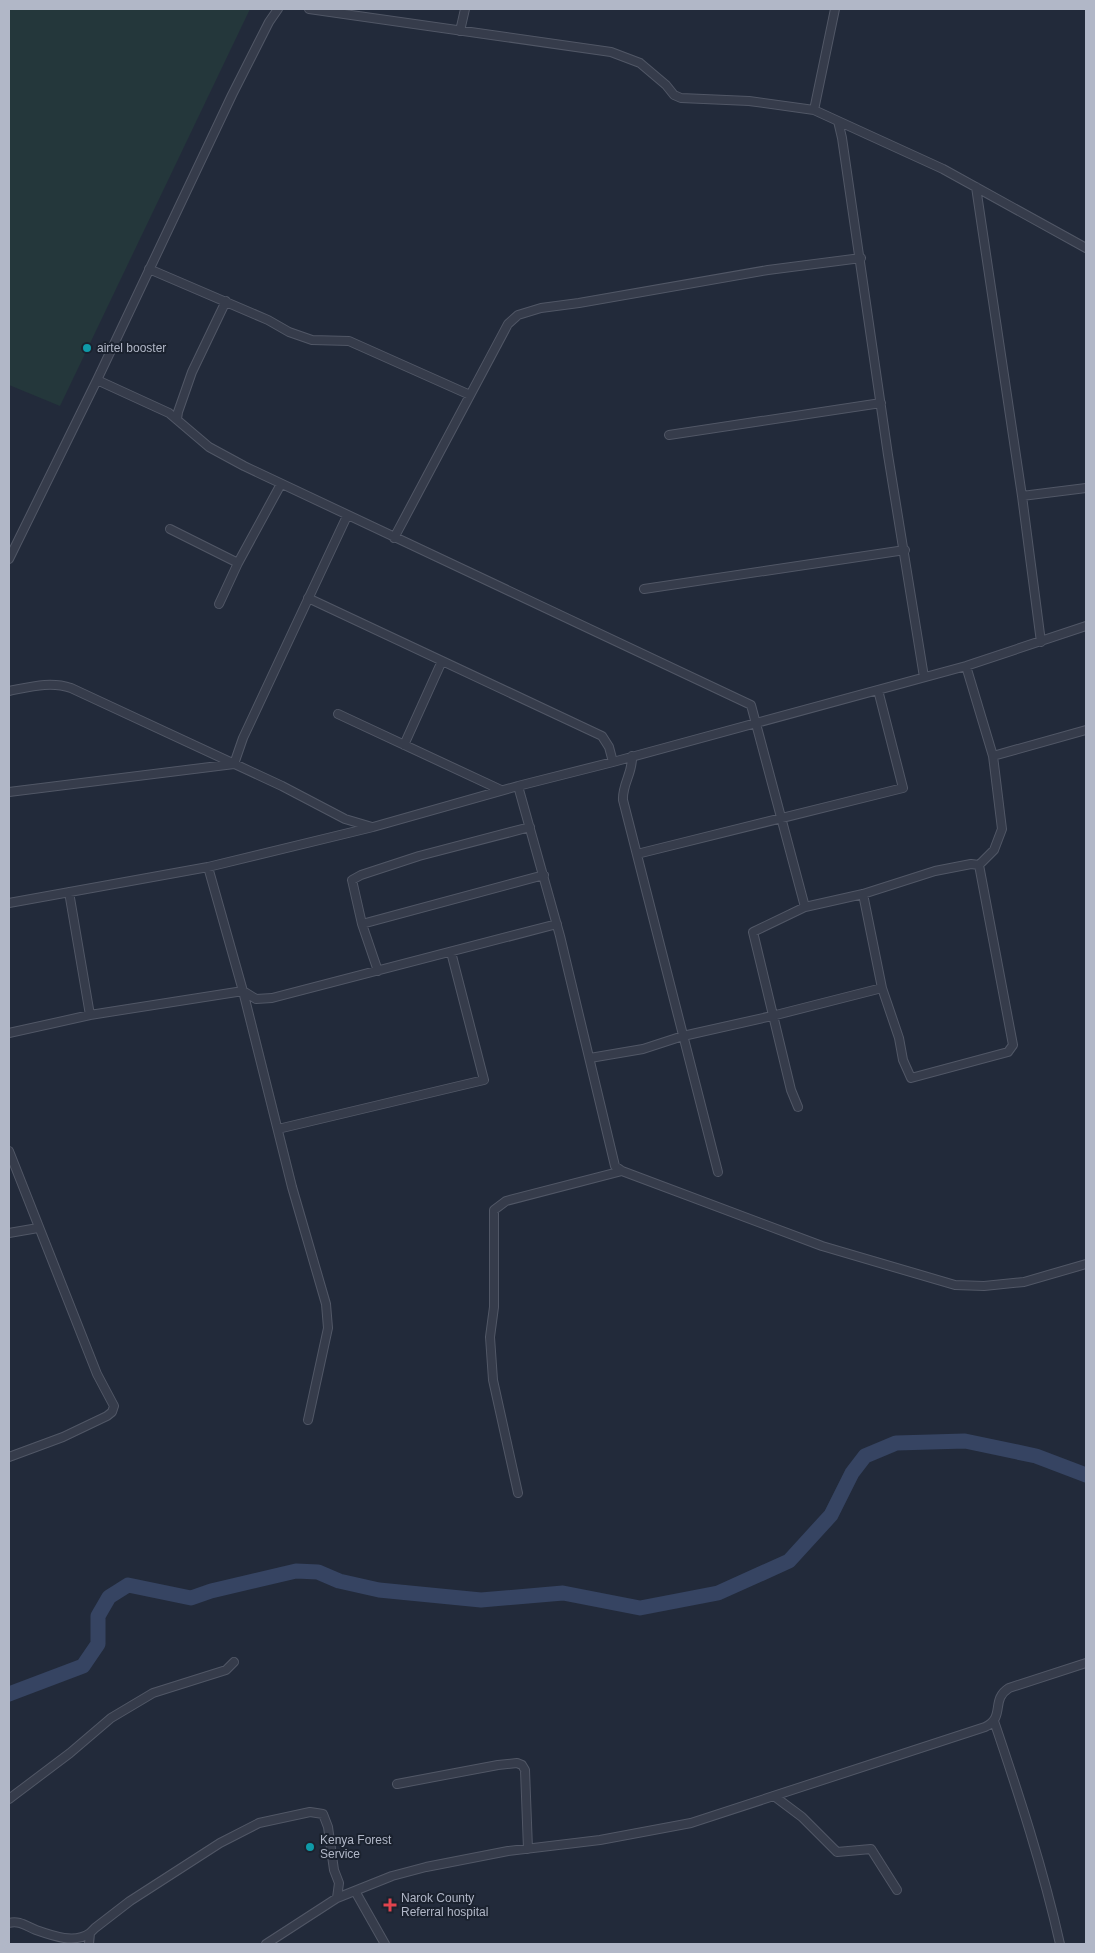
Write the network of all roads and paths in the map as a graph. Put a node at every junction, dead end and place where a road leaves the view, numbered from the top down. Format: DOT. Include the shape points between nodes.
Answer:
graph roads {
  1 [pos="278,9"];
  2 [pos="308,9"];
  3 [pos="465,9"];
  4 [pos="835,9"];
  5 [pos="460,31"];
  6 [pos="814,110"];
  7 [pos="838,121"];
  8 [pos="976,187"];
  9 [pos="1086,248"];
  10 [pos="861,258"];
  11 [pos="149,268"];
  12 [pos="226,302"];
  13 [pos="97,380"];
  14 [pos="470,395"];
  15 [pos="881,403"];
  16 [pos="177,419"];
  17 [pos="669,435"];
  18 [pos="281,484"];
  19 [pos="1086,488"];
  20 [pos="1022,496"];
  21 [pos="347,516"];
  22 [pos="170,529"];
  23 [pos="394,538"];
  24 [pos="904,550"];
  25 [pos="9,559"];
  26 [pos="238,563"];
  27 [pos="644,589"];
  28 [pos="308,598"];
  29 [pos="219,604"];
  30 [pos="1086,626"];
  31 [pos="1041,642"];
  32 [pos="442,661"];
  33 [pos="966,666"];
  34 [pos="924,678"];
  35 [pos="878,690"];
  36 [pos="9,691"];
  37 [pos="338,714"];
  38 [pos="757,722"];
  39 [pos="1086,730"];
  40 [pos="404,745"];
  41 [pos="632,756"];
  42 [pos="993,756"];
  43 [pos="613,762"];
  44 [pos="234,764"];
  45 [pos="518,786"];
  46 [pos="501,790"];
  47 [pos="9,792"];
  48 [pos="782,818"];
  49 [pos="373,827"];
  50 [pos="530,827"];
  51 [pos="637,854"];
  52 [pos="979,865"];
  53 [pos="208,867"];
  54 [pos="544,875"];
  55 [pos="69,892"];
  56 [pos="863,894"];
  57 [pos="9,903"];
  58 [pos="805,907"];
  59 [pos="362,924"];
  60 [pos="557,924"];
  61 [pos="451,952"];
  62 [pos="378,971"];
  63 [pos="882,988"];
  64 [pos="243,991"];
  65 [pos="90,1016"];
  66 [pos="772,1016"];
  67 [pos="9,1033"];
  68 [pos="683,1036"];
  69 [pos="590,1058"];
  70 [pos="798,1107"];
  71 [pos="278,1130"];
  72 [pos="9,1151"];
  73 [pos="622,1171"];
  74 [pos="718,1172"];
  75 [pos="38,1228"];
  76 [pos="9,1233"];
  77 [pos="1086,1264"];
  78 [pos="308,1420"];
  79 [pos="9,1457"];
  80 [pos="518,1493"];
  81 [pos="234,1662"];
  82 [pos="1086,1664"];
  83 [pos="994,1721"];
  84 [pos="397,1784"];
  85 [pos="774,1796"];
  86 [pos="9,1799"];
  87 [pos="528,1849"];
  88 [pos="896,1890"];
  89 [pos="355,1891"];
  90 [pos="337,1898"];
  91 [pos="9,1923"];
  92 [pos="90,1933"];
  93 [pos="89,1944"];
  94 [pos="266,1944"];
  95 [pos="385,1944"];
  96 [pos="1060,1944"];
  1 -- 11 [label="street" via="268,22"];
  2 -- 5 [label="street"];
  3 -- 5 [label="street"];
  4 -- 6 [label="street"];
  5 -- 6 [label="street" via="611,52 640,62 681,98 749,101"];
  6 -- 7 [label="street"];
  7 -- 8 [label="street"];
  7 -- 10 [label="street"];
  8 -- 9 [label="street"];
  8 -- 20 [label="street"];
  10 -- 14 [label="street" via="768,270 541,308 518,315 508,324"];
  10 -- 15 [label="street"];
  11 -- 12 [label="street"];
  11 -- 13 [label="street"];
  12 -- 14 [label="street" via="312,340 348,341 360,345"];
  12 -- 16 [label="street" via="192,372"];
  13 -- 16 [label="street"];
  13 -- 25 [label="street"];
  14 -- 23 [label="street"];
  15 -- 17 [label="street"];
  15 -- 24 [label="street"];
  16 -- 18 [label="street" via="209,447"];
  18 -- 21 [label="street"];
  18 -- 26 [label="street"];
  19 -- 20 [label="street"];
  20 -- 31 [label="street"];
  21 -- 23 [label="street"];
  21 -- 28 [label="street"];
  22 -- 26 [label="street"];
  23 -- 38 [label="street" via="746,702 754,709"];
  24 -- 27 [label="street"];
  24 -- 34 [label="street"];
  26 -- 29 [label="street"];
  28 -- 32 [label="street"];
  28 -- 44 [label="street"];
  30 -- 31 [label="street"];
  31 -- 33 [label="street"];
  32 -- 40 [label="street"];
  32 -- 43 [label="street" via="602,736"];
  33 -- 34 [label="street"];
  33 -- 42 [label="street"];
  34 -- 35 [label="street"];
  35 -- 38 [label="street"];
  35 -- 48 [label="street" via="903,788"];
  36 -- 44 [label="street" via="59,684"];
  37 -- 40 [label="street"];
  38 -- 41 [label="street"];
  38 -- 48 [label="street"];
  39 -- 42 [label="street"];
  40 -- 46 [label="street"];
  41 -- 43 [label="street"];
  41 -- 51 [label="street" via="630,776 622,791"];
  42 -- 52 [label="street" via="1002,828 994,850"];
  43 -- 45 [label="street"];
  44 -- 47 [label="street"];
  44 -- 49 [label="street" via="345,819"];
  45 -- 46 [label="street"];
  45 -- 50 [label="street"];
  46 -- 49 [label="street"];
  48 -- 51 [label="street"];
  48 -- 58 [label="street"];
  49 -- 53 [label="street"];
  50 -- 54 [label="street"];
  50 -- 59 [label="street" via="419,856 352,880"];
  51 -- 68 [label="street"];
  52 -- 56 [label="street" via="935,871"];
  52 -- 63 [label="street" via="1013,1045 1008,1052 911,1078"];
  53 -- 55 [label="street"];
  53 -- 64 [label="street"];
  54 -- 59 [label="street"];
  54 -- 60 [label="street"];
  55 -- 57 [label="street"];
  55 -- 65 [label="street"];
  56 -- 58 [label="street"];
  56 -- 63 [label="street"];
  58 -- 66 [label="street" via="753,932"];
  59 -- 62 [label="street"];
  60 -- 61 [label="street"];
  60 -- 69 [label="street"];
  61 -- 62 [label="street"];
  61 -- 71 [label="street" via="484,1080"];
  62 -- 64 [label="street" via="262,1000 249,997"];
  63 -- 66 [label="street"];
  64 -- 65 [label="street"];
  64 -- 71 [label="street"];
  65 -- 67 [label="street"];
  66 -- 68 [label="street"];
  66 -- 70 [label="street"];
  68 -- 69 [label="street" via="643,1049"];
  68 -- 74 [label="street"];
  69 -- 73 [label="street" via="613,1162"];
  71 -- 78 [label="street" via="328,1318"];
  72 -- 75 [label="street"];
  73 -- 77 [label="street" via="822,1246 955,1285 1024,1282"];
  73 -- 80 [label="street" via="506,1201 494,1210 494,1307 490,1337 493,1380"];
  75 -- 76 [label="street"];
  75 -- 79 [label="street" via="113,1409 107,1416"];
  81 -- 86 [label="street" via="226,1670 153,1693 111,1718"];
  82 -- 83 [label="street" via="1005,1691 998,1701"];
  83 -- 85 [label="street"];
  83 -- 96 [label="street" via="1026,1816"];
  84 -- 87 [label="street" via="517,1763 525,1770"];
  85 -- 87 [label="street" via="677,1826"];
  85 -- 88 [label="street" via="802,1817 837,1852 871,1848"];
  87 -- 89 [label="street" via="426,1867"];
  89 -- 90 [label="street"];
  89 -- 95 [label="street"];
  90 -- 92 [label="street" via="339,1883 328,1827 323,1814 310,1812 259,1824 220,1843 130,1901"];
  90 -- 94 [label="street"];
  91 -- 92 [label="street" via="18,1922 73,1939"];
  92 -- 93 [label="street"];
}
